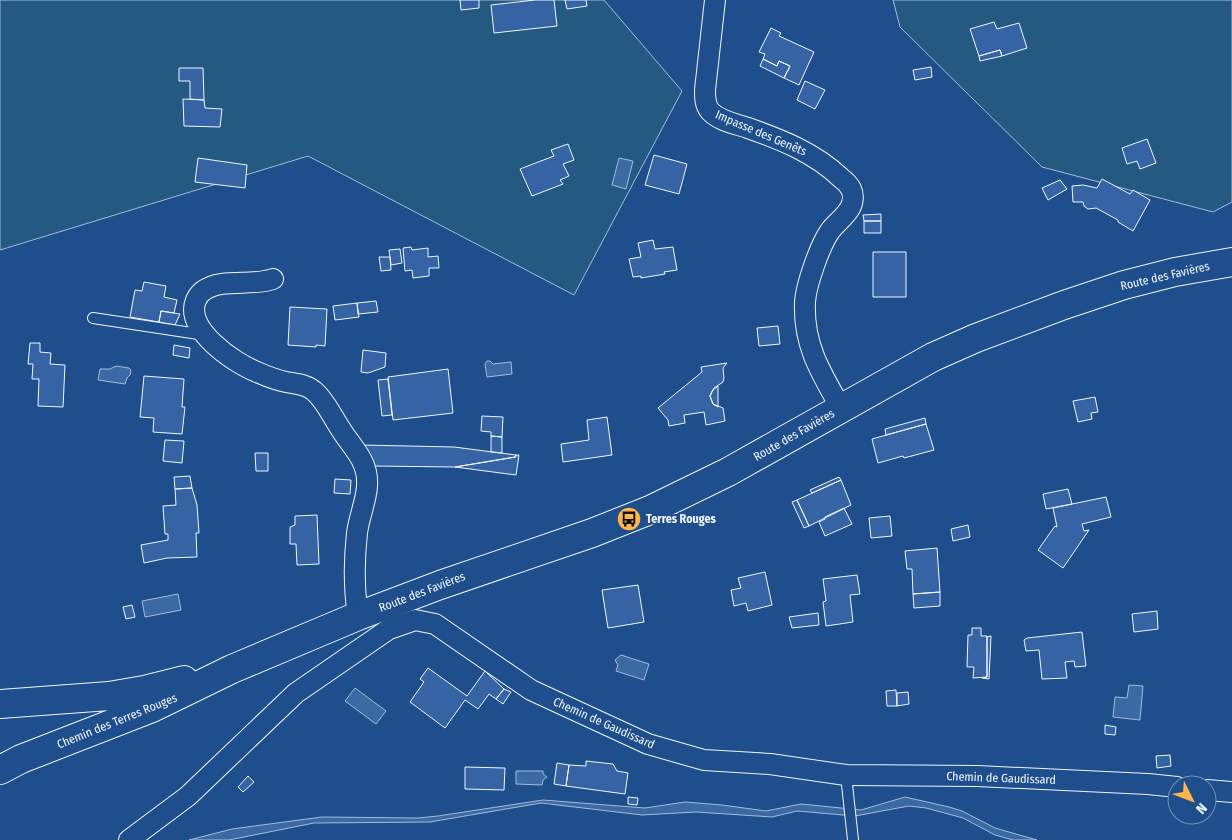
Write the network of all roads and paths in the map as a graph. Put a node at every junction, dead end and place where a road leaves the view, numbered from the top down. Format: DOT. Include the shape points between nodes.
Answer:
graph roads {
  1 [pos="715,0"];
  2 [pos="1232,262"];
  3 [pos="273,279"];
  4 [pos="93,318"];
  5 [pos="206,335"];
  6 [pos="841,408"];
  7 [pos="358,616"];
  8 [pos="232,669"];
  9 [pos="0,704"];
  10 [pos="0,770"];
  11 [pos="846,775"];
  12 [pos="1167,786"];
  13 [pos="1217,791"];
  14 [pos="1232,792"];
  15 [pos="128,840"];
  16 [pos="853,840"];
  1 -- 6 [label="street, Impasse des Genêts" via="705,90 708,109 720,118 806,152 835,172 851,189 851,207 824,240 805,300 811,349"];
  2 -- 6 [label="main road, Route des Favières" via="1124,285 1037,314 933,357"];
  3 -- 5 [label="street" via="222,284 204,290 197,298 194,310 197,324"];
  4 -- 5 [label="lane"];
  5 -- 7 [label="street" via="224,352 255,372 300,384 316,392 362,461 368,483 357,533"];
  6 -- 7 [label="main road, Route des Favières" via="728,472 650,510"];
  7 -- 8 [label="main road, Chemin des Terres Rouges"];
  8 -- 9 [label="main road, Chemin des Terres Rouges" via="129,693"];
  8 -- 10 [label="main road, Chemin des Terres Rouges" via="169,701"];
  11 -- 12 [label="street, Chemin de Gaudissard" via="977,776"];
  11 -- 15 [label="street, Chemin de Gaudissard" via="770,764 704,760 648,744 530,690 435,624 415,620 389,629 296,693 188,796"];
  11 -- 16 [label="lane"];
  13 -- 14 [label="street"];
}
